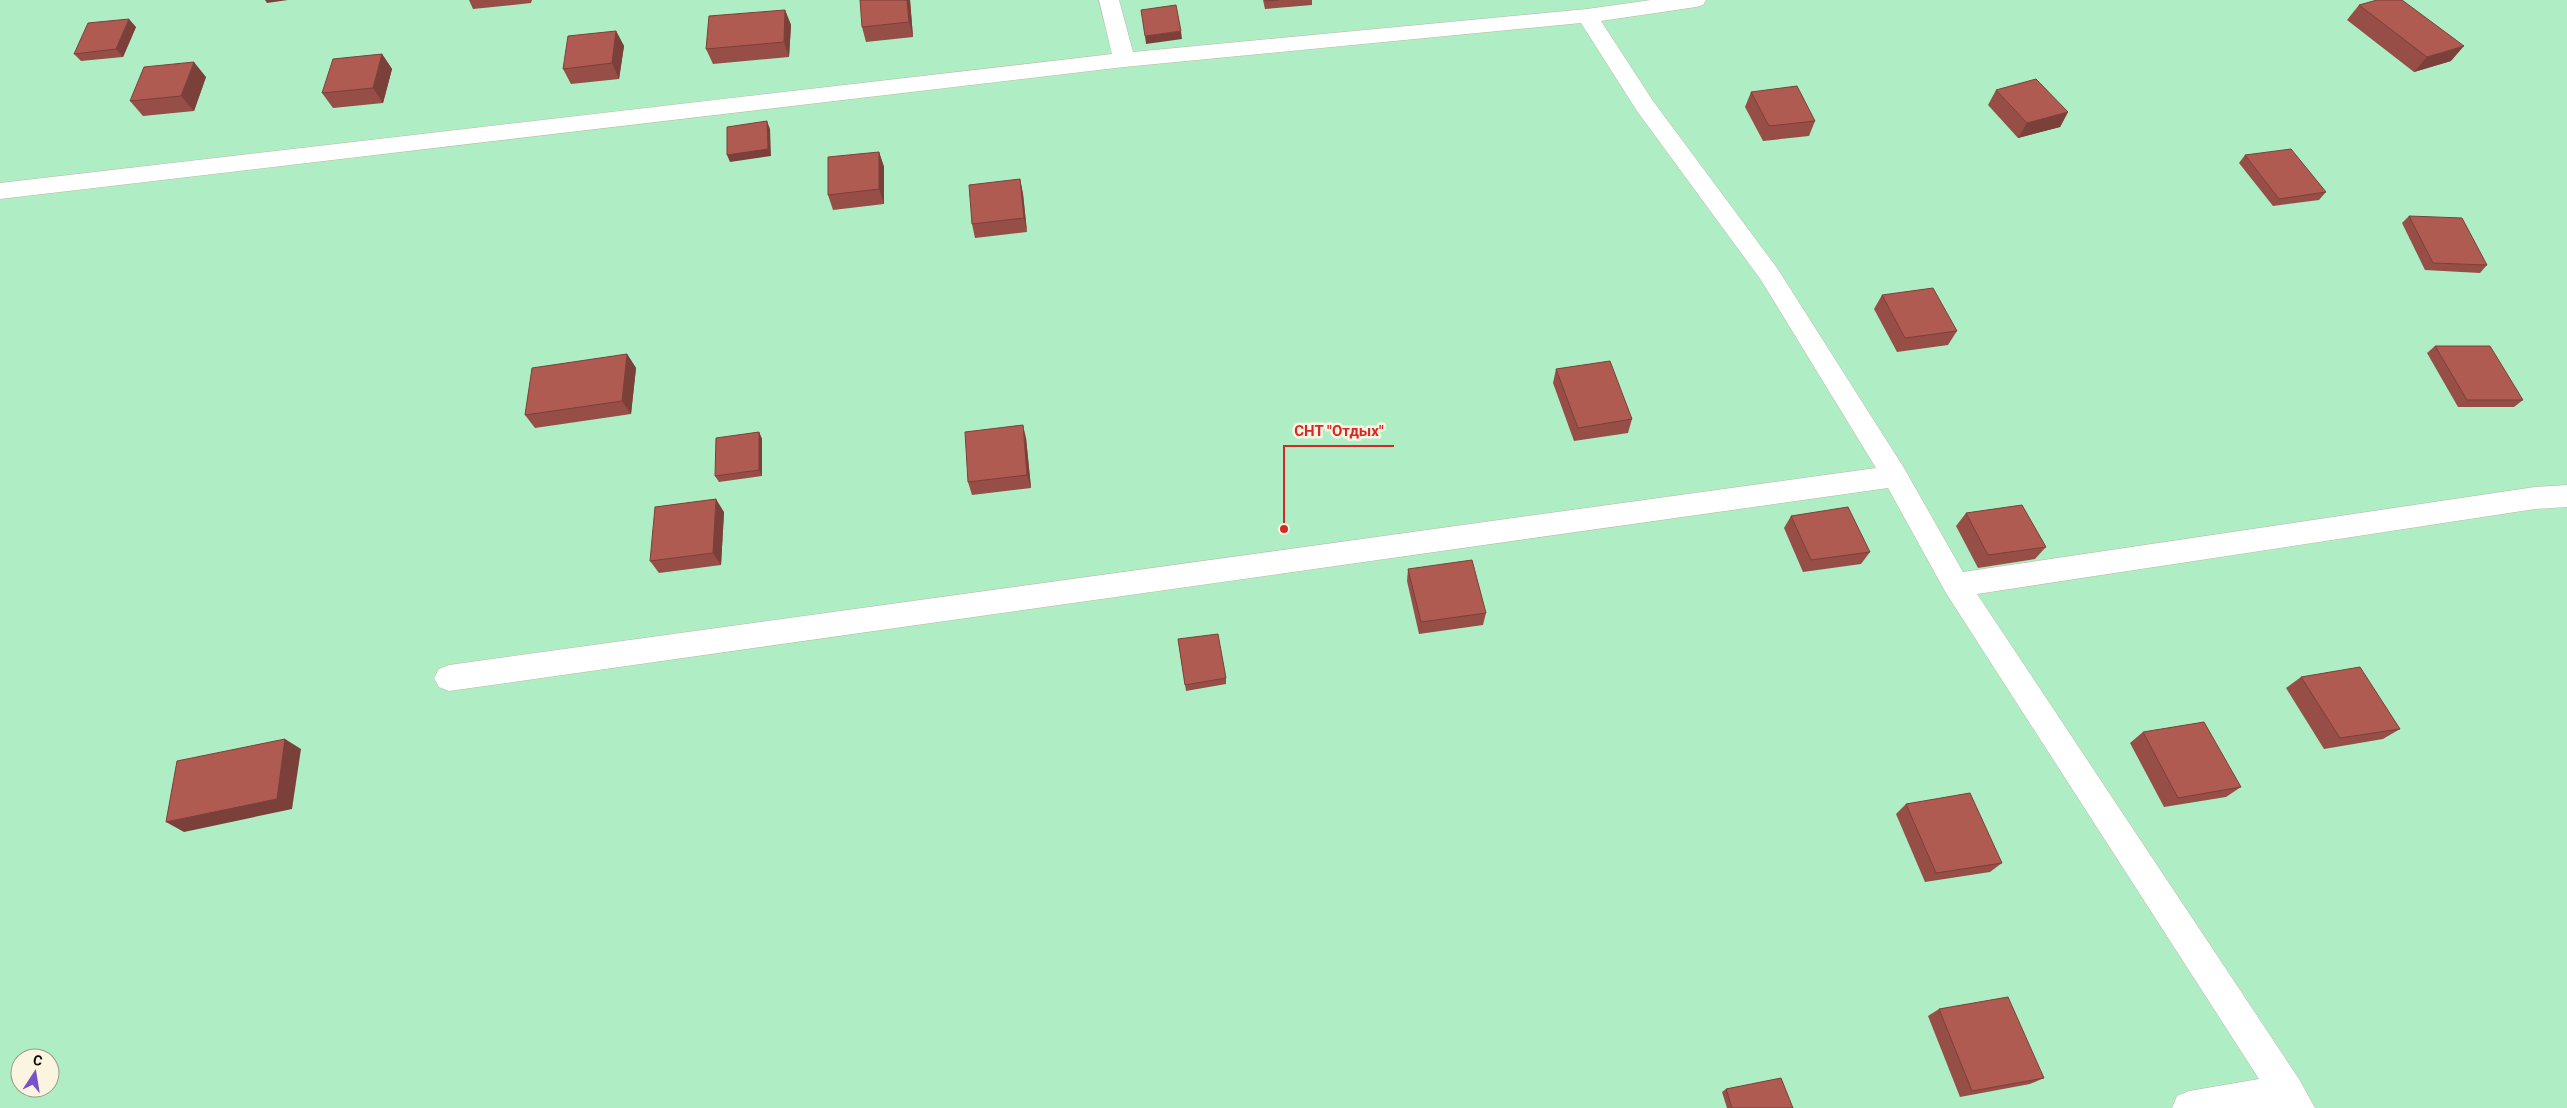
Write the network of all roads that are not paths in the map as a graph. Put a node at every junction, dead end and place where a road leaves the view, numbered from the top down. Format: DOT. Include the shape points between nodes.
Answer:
graph roads {
  1 [pos="1109,0"];
  2 [pos="1696,0"];
  3 [pos="1587,16"];
  4 [pos="1124,60"];
  5 [pos="0,190"];
  6 [pos="1895,476"];
  7 [pos="2567,496"];
  8 [pos="1956,585"];
  9 [pos="448,678"];
  10 [pos="2292,1100"];
  11 [pos="2189,1108"];
  1 -- 4 [label="lane"];
  2 -- 3 [label="lane"];
  3 -- 4 [label="lane"];
  3 -- 6 [label="lane" via="1645,106 1769,274"];
  4 -- 5 [label="lane"];
  6 -- 8 [label="lane"];
  6 -- 9 [label="lane"];
  7 -- 8 [label="lane" via="2535,498"];
  8 -- 10 [label="lane"];
  10 -- 11 [label="lane"];
}
